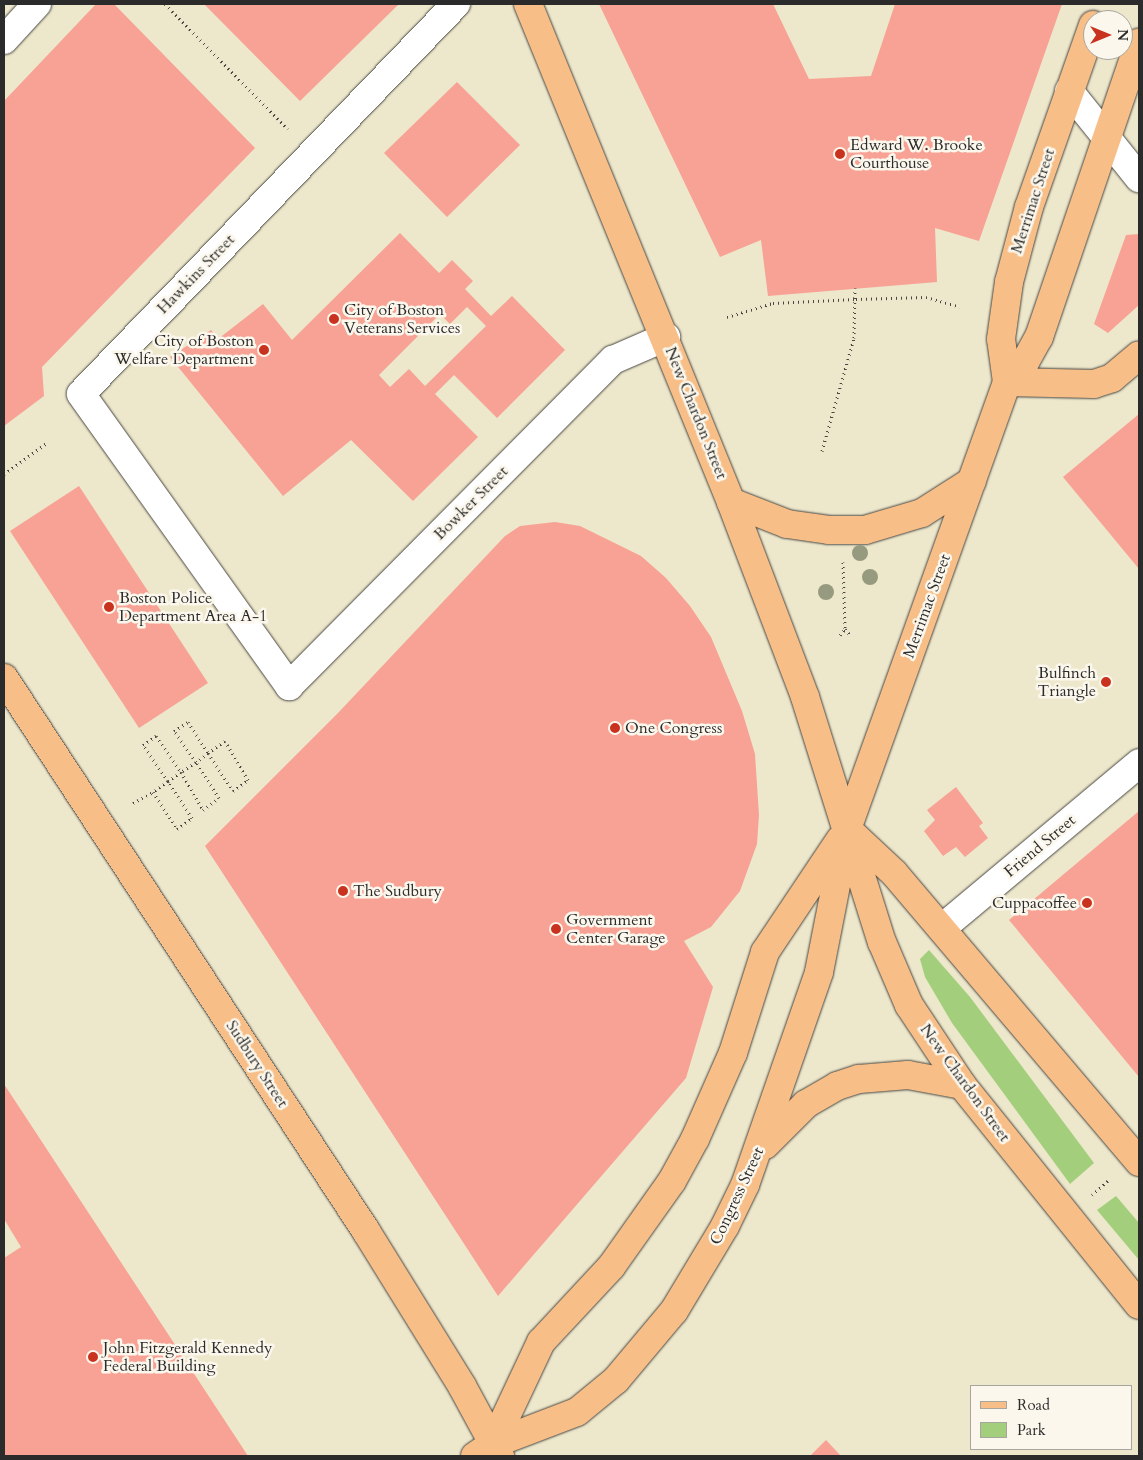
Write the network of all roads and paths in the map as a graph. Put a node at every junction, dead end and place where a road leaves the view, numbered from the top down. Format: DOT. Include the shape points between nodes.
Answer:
graph roads {
  1 [pos="37,4"];
  2 [pos="165,4"];
  3 [pos="456,4"];
  4 [pos="528,4"];
  5 [pos="4,40"];
  6 [pos="1139,43"];
  7 [pos="1083,52"];
  8 [pos="1069,92"];
  9 [pos="288,129"];
  10 [pos="1106,136"];
  11 [pos="1139,178"];
  12 [pos="855,288"];
  13 [pos="856,299"];
  14 [pos="960,307"];
  15 [pos="726,317"];
  16 [pos="666,337"];
  17 [pos="1139,356"];
  18 [pos="1007,382"];
  19 [pos="48,442"];
  20 [pos="822,451"];
  21 [pos="4,474"];
  22 [pos="972,481"];
  23 [pos="731,502"];
  24 [pos="843,559"];
  25 [pos="845,629"];
  26 [pos="840,635"];
  27 [pos="851,636"];
  28 [pos="4,678"];
  29 [pos="289,686"];
  30 [pos="208,753"];
  31 [pos="196,762"];
  32 [pos="1139,763"];
  33 [pos="181,772"];
  34 [pos="168,781"];
  35 [pos="153,792"];
  36 [pos="133,803"];
  37 [pos="846,830"];
  38 [pos="942,928"];
  39 [pos="962,1085"];
  40 [pos="758,1154"];
  41 [pos="1139,1162"];
  42 [pos="1110,1178"];
  43 [pos="1089,1198"];
  44 [pos="1139,1305"];
  45 [pos="489,1452"];
  1 -- 5 [label="street"];
  2 -- 9 [label="path"];
  3 -- 29 [label="street, Hawkins Street" via="81,394"];
  4 -- 16 [label="main road, New Chardon Street"];
  6 -- 10 [label="main road, Merrimac Street"];
  7 -- 8 [label="main road, Merrimac Street"];
  8 -- 10 [label="street"];
  8 -- 18 [label="main road, Merrimac Street" via="1029,207 1008,282 1001,339"];
  10 -- 11 [label="street"];
  10 -- 18 [label="main road, Merrimac Street" via="1039,337 1025,362"];
  12 -- 13 [label="path"];
  13 -- 14 [label="path" via="926,297"];
  13 -- 15 [label="path" via="773,303"];
  13 -- 20 [label="path" via="854,338"];
  16 -- 23 [label="main road, New Chardon Street"];
  16 -- 29 [label="street, Bowker Street" via="613,360"];
  17 -- 18 [label="main road" via="1112,378 1094,384"];
  18 -- 22 [label="main road, Merrimac Street"];
  19 -- 21 [label="path"];
  22 -- 23 [label="main road" via="922,513 865,530 830,530 788,524"];
  22 -- 37 [label="main road, Merrimac Street"];
  23 -- 37 [label="main road, New Chardon Street" via="805,697"];
  24 -- 25 [label="path"];
  25 -- 26 [label="path"];
  25 -- 27 [label="path"];
  28 -- 45 [label="main road, Sudbury Street" via="366,1231 462,1386"];
  30 -- 30 [label="path" via="233,791 248,780 225,741"];
  30 -- 31 [label="path"];
  30 -- 31 [label="path" via="188,722 174,731"];
  31 -- 33 [label="path"];
  31 -- 33 [label="path" via="219,798 204,810"];
  32 -- 38 [label="street, Friend Street"];
  33 -- 34 [label="path"];
  33 -- 34 [label="path" via="156,736 143,745"];
  34 -- 35 [label="path"];
  34 -- 35 [label="path" via="192,818 177,828"];
  35 -- 36 [label="path"];
  37 -- 38 [label="main road" via="894,873"];
  37 -- 39 [label="main road, New Chardon Street" via="882,942 909,1005"];
  37 -- 40 [label="main road, Congress Street" via="818,972"];
  37 -- 45 [label="main road" via="765,952 733,1052 695,1139 672,1181 612,1267 541,1342"];
  38 -- 41 [label="main road"];
  39 -- 40 [label="main road" via="897,1074 846,1083 806,1104"];
  39 -- 44 [label="main road, New Chardon Street"];
  40 -- 45 [label="main road, Congress Street" via="729,1218 688,1289 663,1325 616,1380 577,1412"];
  42 -- 43 [label="path"];
}
